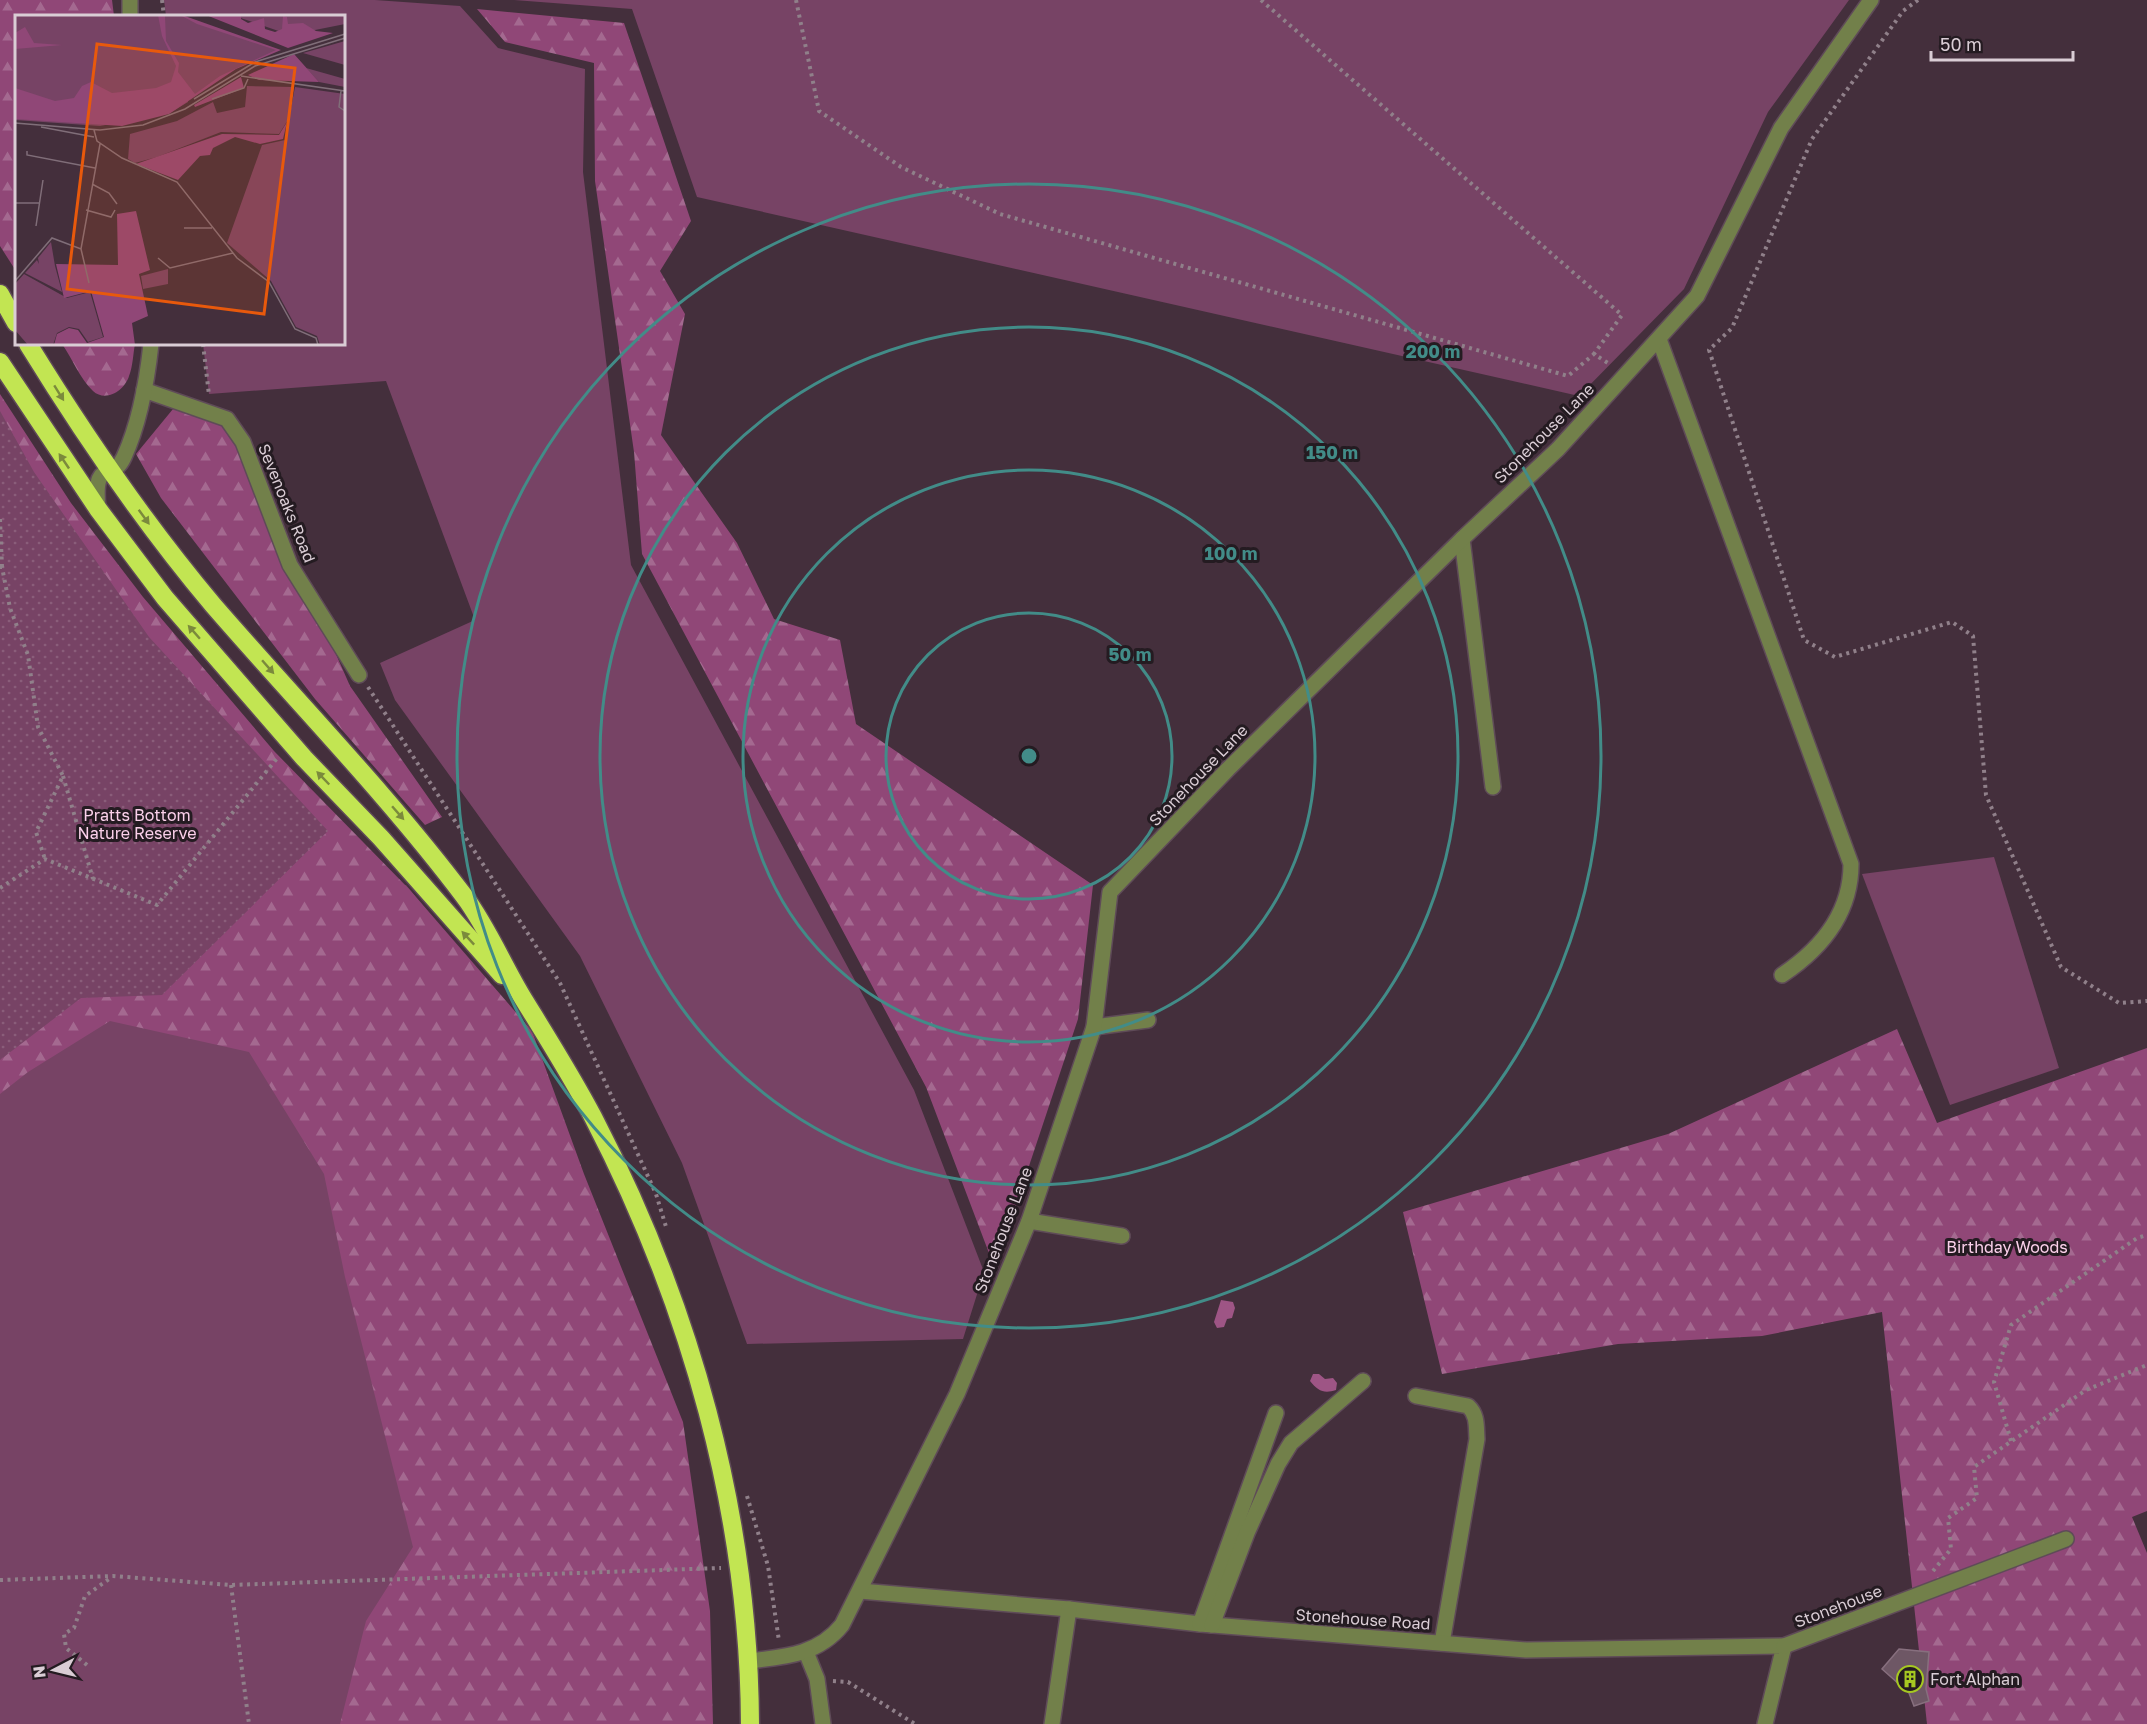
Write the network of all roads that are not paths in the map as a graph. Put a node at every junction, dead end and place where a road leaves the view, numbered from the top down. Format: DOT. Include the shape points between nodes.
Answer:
graph roads {
  1 [pos="1871,0"];
  2 [pos="0,294"];
  3 [pos="15,321"];
  4 [pos="1659,339"];
  5 [pos="29,345"];
  6 [pos="151,345"];
  7 [pos="0,362"];
  8 [pos="144,390"];
  9 [pos="109,469"];
  10 [pos="98,509"];
  11 [pos="1462,539"];
  12 [pos="359,675"];
  13 [pos="1493,787"];
  14 [pos="1782,975"];
  15 [pos="522,997"];
  16 [pos="1148,1020"];
  17 [pos="1094,1027"];
  18 [pos="1029,1221"];
  19 [pos="1122,1236"];
  20 [pos="1363,1381"];
  21 [pos="1416,1396"];
  22 [pos="1276,1413"];
  23 [pos="2066,1539"];
  24 [pos="860,1591"];
  25 [pos="1069,1609"];
  26 [pos="1206,1625"];
  27 [pos="1442,1643"];
  28 [pos="1784,1646"];
  29 [pos="806,1652"];
  30 [pos="748,1661"];
  31 [pos="750,1724"];
  32 [pos="823,1724"];
  33 [pos="1052,1724"];
  34 [pos="1765,1724"];
  1 -- 4 [label="street, Stonehouse Lane" via="1781,128 1697,296"];
  2 -- 3 [label="highway"];
  4 -- 11 [label="street, Stonehouse Lane" via="1558,449"];
  4 -- 14 [label="street" via="1851,864 1845,904 1832,929 1805,960"];
  5 -- 9 [label="highway, one-way"];
  6 -- 8 [label="street"];
  10 -- 7 [label="highway, one-way"];
  8 -- 9 [label="street" via="125,456"];
  8 -- 12 [label="street, Sevenoaks Road" via="227,418 243,442 290,565"];
  9 -- 10 [label="street" via="96,483"];
  9 -- 15 [label="highway, one-way" via="212,602 446,873 478,917"];
  15 -- 10 [label="highway, one-way" via="265,715 165,598"];
  11 -- 13 [label="street"];
  11 -- 17 [label="street, Stonehouse Lane" via="1228,769 1110,892"];
  15 -- 30 [label="highway" via="604,1138 669,1289 700,1387 724,1486 744,1605"];
  16 -- 17 [label="street"];
  17 -- 18 [label="street, Stonehouse Lane"];
  18 -- 19 [label="street"];
  18 -- 24 [label="street, Stonehouse Lane" via="957,1394"];
  20 -- 26 [label="street" via="1291,1443"];
  21 -- 27 [label="street" via="1468,1406 1476,1421 1477,1440"];
  22 -- 26 [label="street"];
  23 -- 28 [label="street, Stonehouse"];
  24 -- 25 [label="street, Stonehouse Road"];
  24 -- 29 [label="street, Stonehouse Lane" via="833,1637"];
  25 -- 26 [label="street, Stonehouse Road"];
  25 -- 33 [label="street"];
  26 -- 27 [label="street, Stonehouse Road"];
  27 -- 28 [label="street, Stonehouse Road" via="1526,1650"];
  28 -- 34 [label="street"];
  29 -- 30 [label="street, Stonehouse Lane"];
  29 -- 32 [label="street" via="817,1679"];
  30 -- 31 [label="highway"];
}
